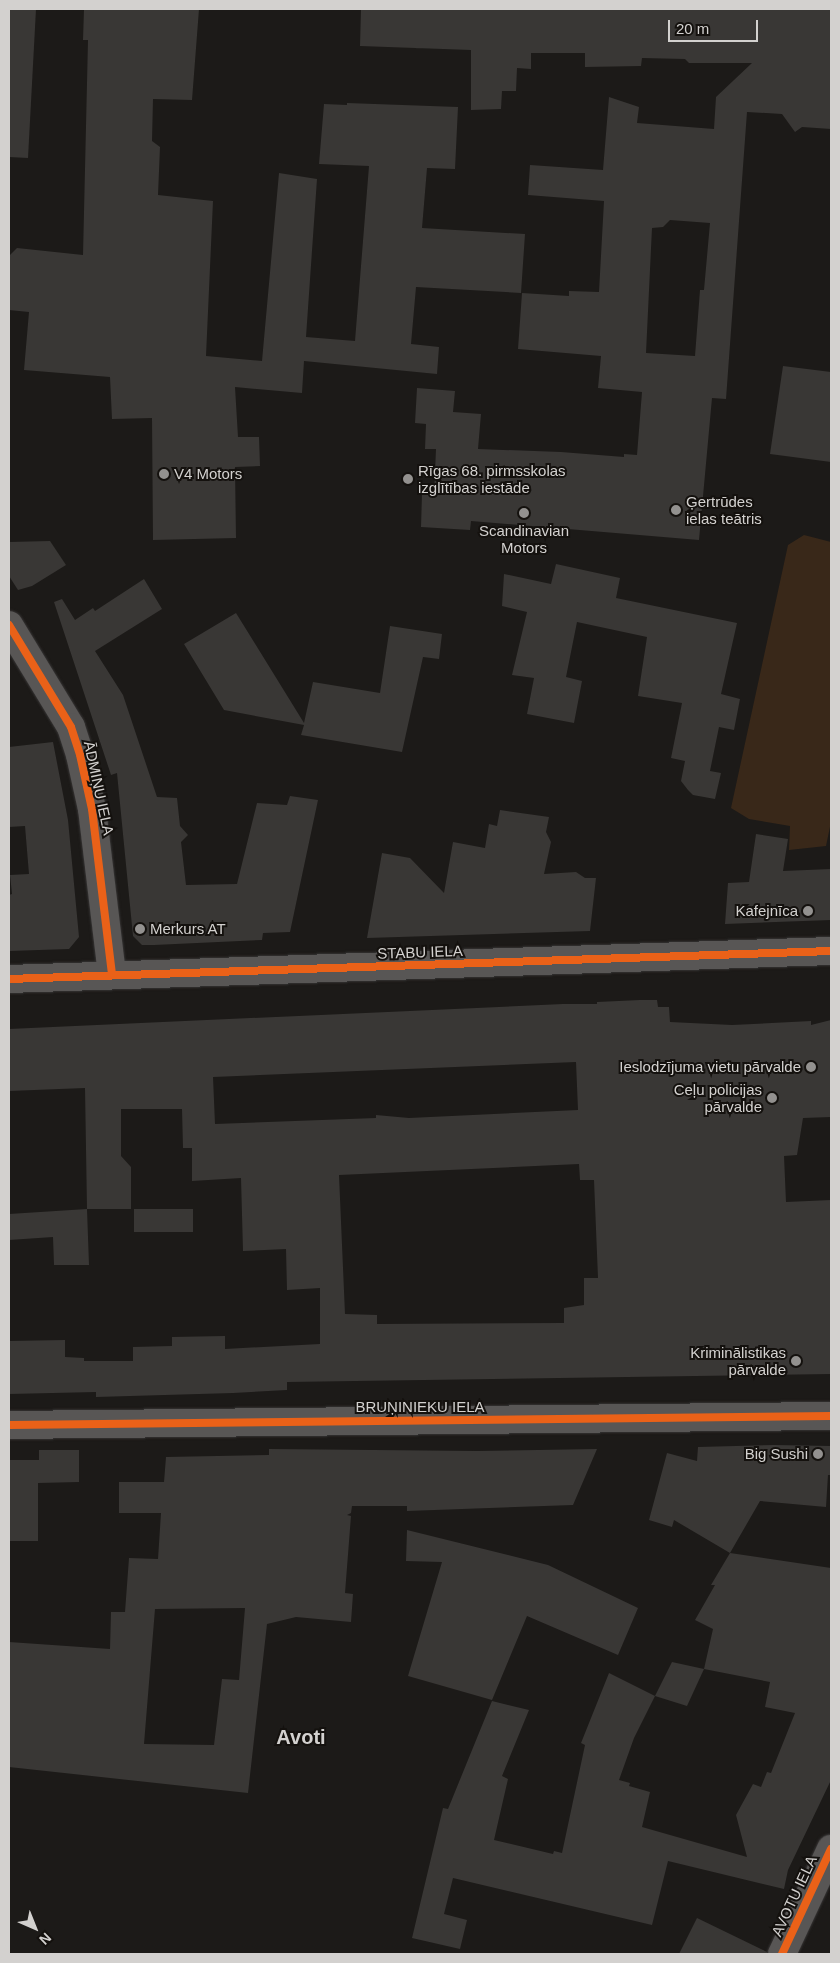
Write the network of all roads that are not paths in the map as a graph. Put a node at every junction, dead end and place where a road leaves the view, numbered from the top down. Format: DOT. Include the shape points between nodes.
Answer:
graph roads {
  1 [pos="9,625"];
  2 [pos="831,951"];
  3 [pos="112,974"];
  4 [pos="9,979"];
  5 [pos="831,1416"];
  6 [pos="9,1425"];
  7 [pos="831,1849"];
  8 [pos="782,1954"];
  1 -- 3 [label="street, ĀDMIŅU IELA" via="71,727 80,755 92,809"];
  2 -- 3 [label="street, STABU IELA"];
  3 -- 4 [label="street, STABU IELA"];
  5 -- 6 [label="street, BRUŅINIEKU IELA"];
  7 -- 8 [label="street, AVOTU IELA"];
}
